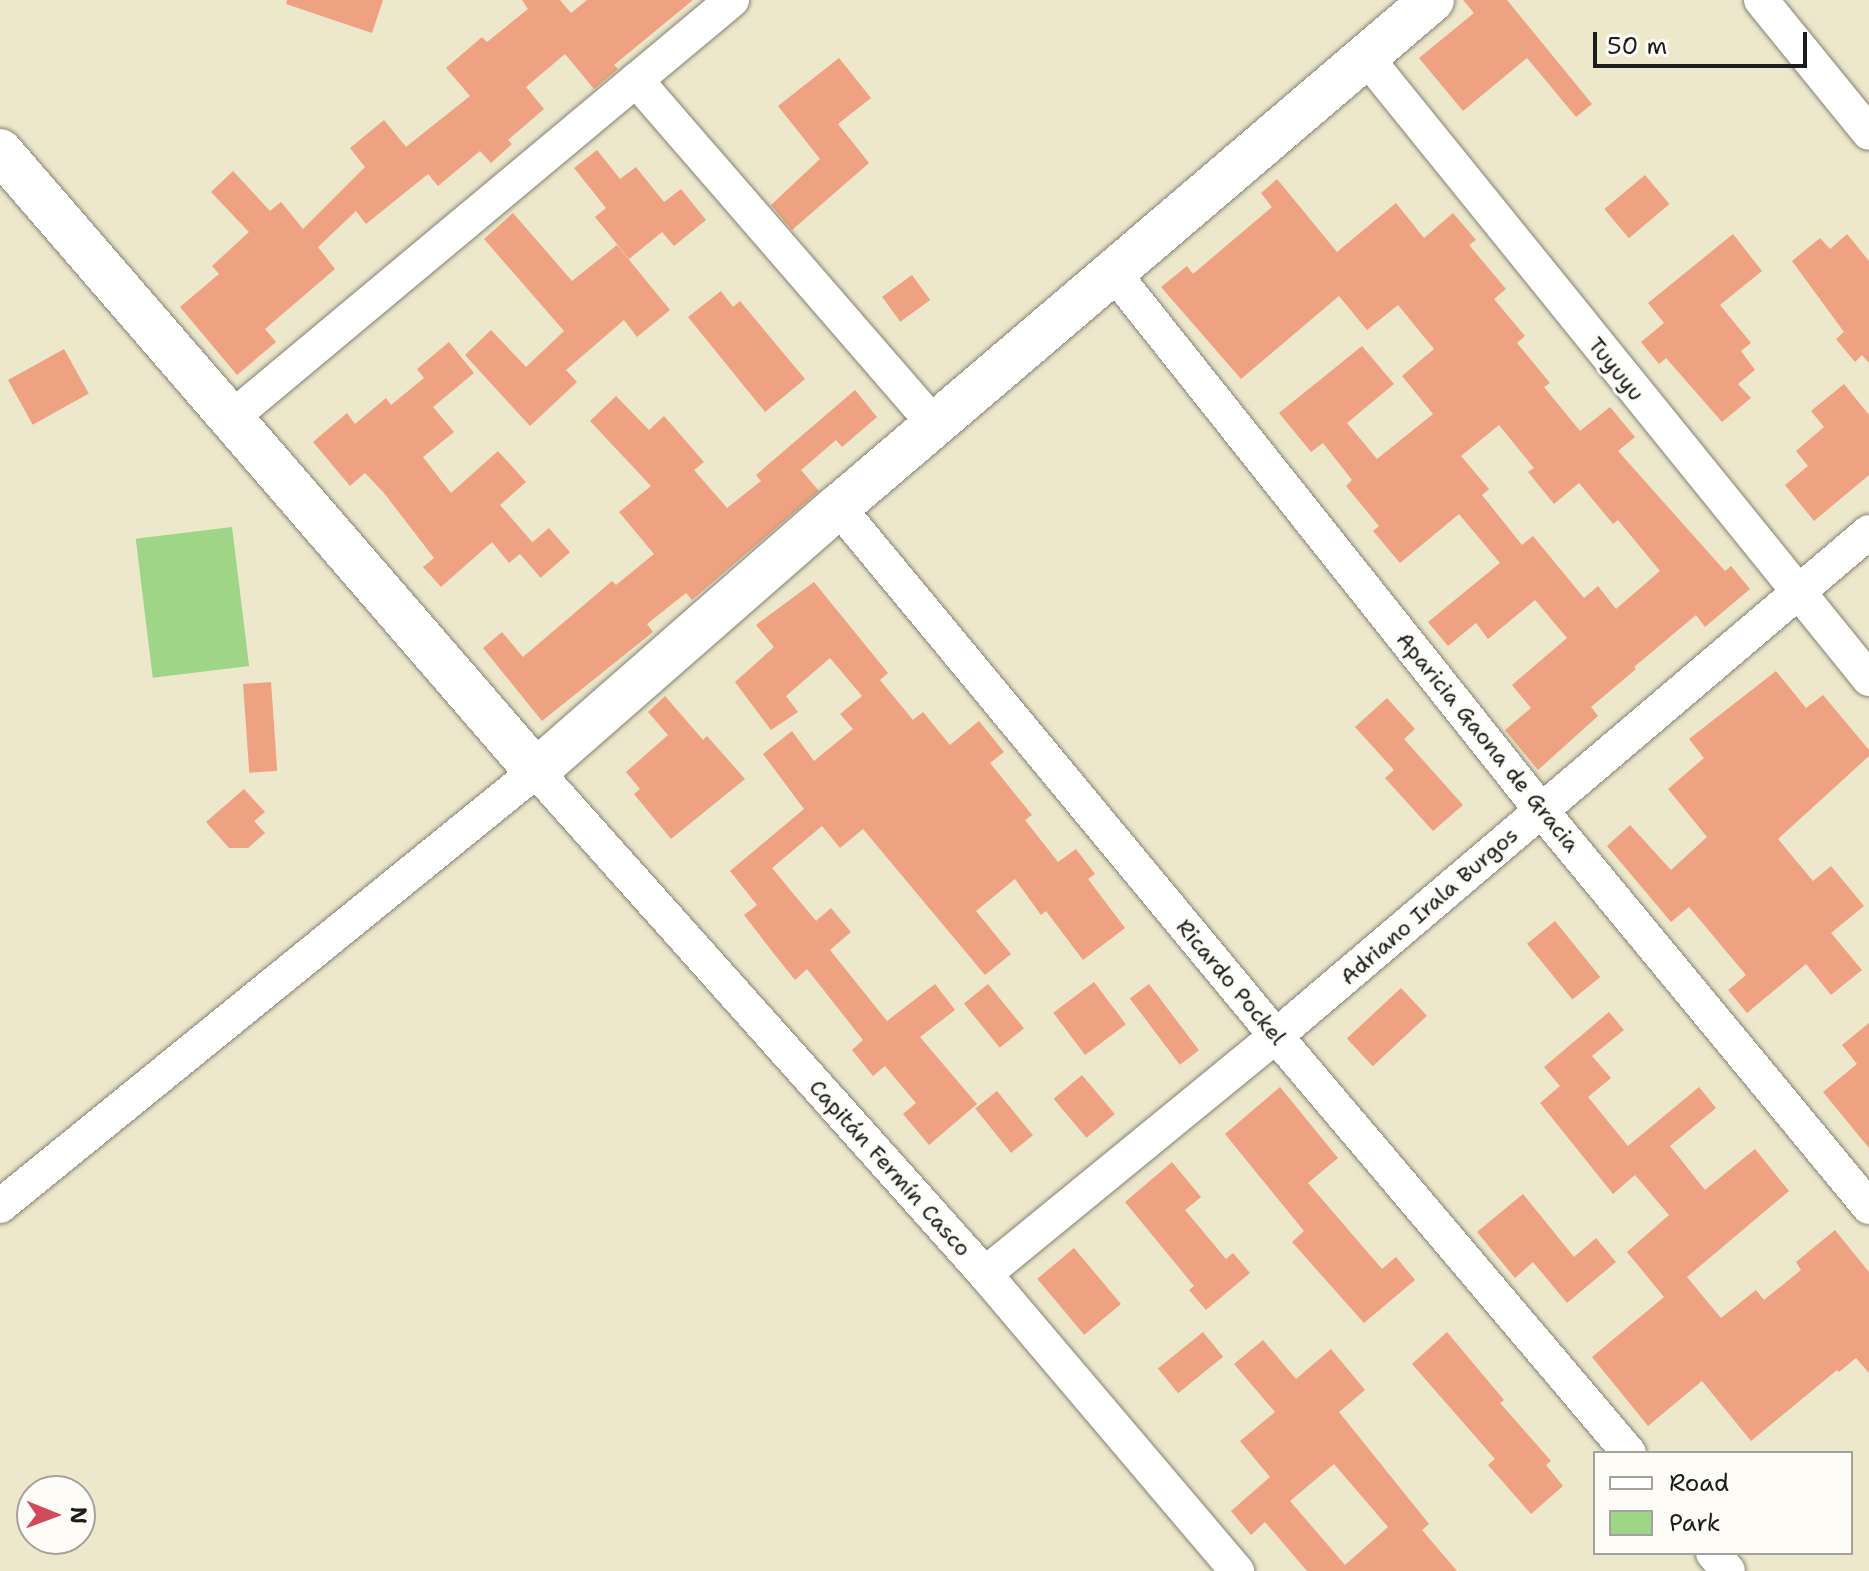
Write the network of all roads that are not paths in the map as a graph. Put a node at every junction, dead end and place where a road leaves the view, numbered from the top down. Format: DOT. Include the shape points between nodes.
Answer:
graph roads {
  1 [pos="732,0"];
  2 [pos="1432,0"];
  3 [pos="1761,0"];
  4 [pos="1366,57"];
  5 [pos="636,80"];
  6 [pos="1869,133"];
  7 [pos="0,151"];
  8 [pos="1113,272"];
  9 [pos="230,419"];
  10 [pos="935,425"];
  11 [pos="838,507"];
  12 [pos="1869,532"];
  13 [pos="1796,592"];
  14 [pos="1869,679"];
  15 [pos="536,771"];
  16 [pos="1541,810"];
  17 [pos="1276,1036"];
  18 [pos="0,1206"];
  19 [pos="1869,1207"];
  20 [pos="985,1274"];
  21 [pos="1627,1451"];
  22 [pos="1715,1555"];
  23 [pos="1237,1571"];
  24 [pos="1728,1571"];
  1 -- 5 [label="street"];
  2 -- 4 [label="street"];
  3 -- 6 [label="street"];
  4 -- 8 [label="street"];
  4 -- 13 [label="street, Tuyuyu"];
  5 -- 9 [label="street"];
  5 -- 10 [label="street"];
  7 -- 9 [label="street"];
  8 -- 10 [label="street"];
  8 -- 16 [label="street, Aparicia Gaona de Gracia"];
  9 -- 15 [label="street"];
  10 -- 11 [label="street"];
  11 -- 15 [label="street"];
  11 -- 17 [label="street, Ricardo Pockel"];
  12 -- 13 [label="street, Adriano Irala Burgos"];
  13 -- 14 [label="street, Tuyuyu"];
  13 -- 16 [label="street, Adriano Irala Burgos"];
  15 -- 18 [label="street"];
  15 -- 20 [label="street, Capitán Fermín Casco"];
  16 -- 17 [label="street, Adriano Irala Burgos"];
  16 -- 19 [label="street, Aparicia Gaona de Gracia"];
  17 -- 20 [label="street, Adriano Irala Burgos"];
  17 -- 21 [label="street, Ricardo Pockel"];
  20 -- 23 [label="street, Capitán Fermín Casco"];
  22 -- 24 [label="street"];
}
